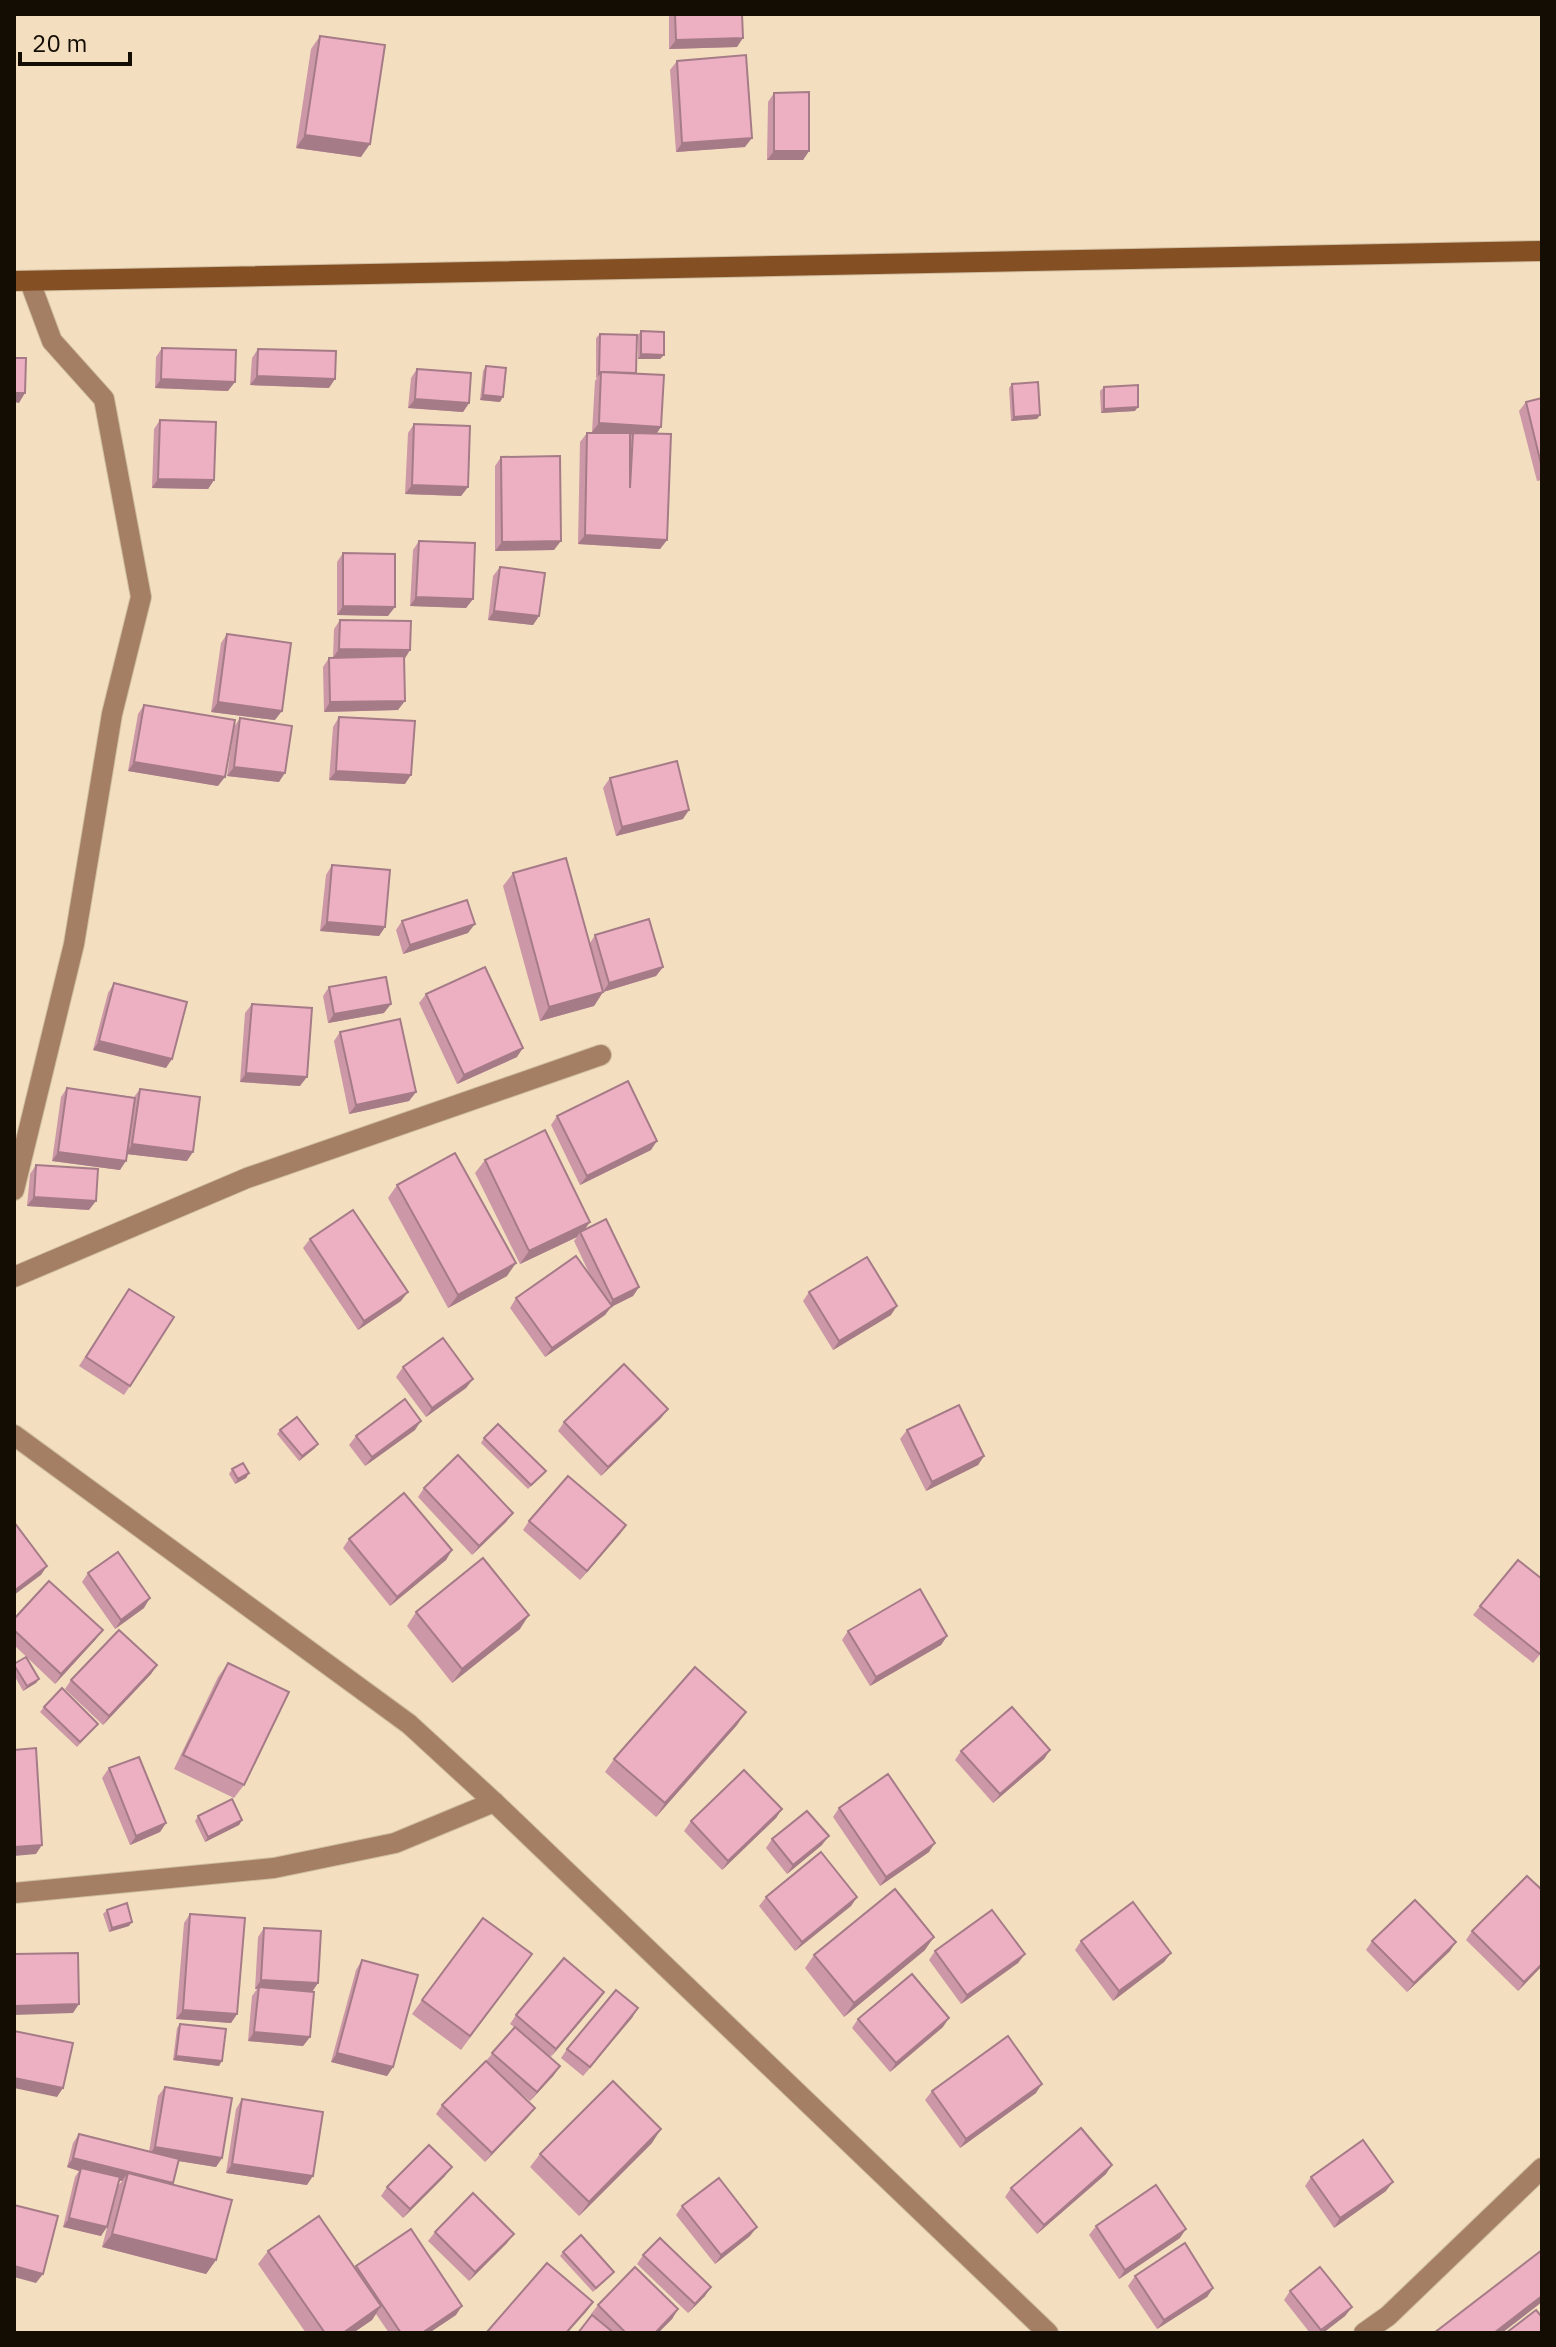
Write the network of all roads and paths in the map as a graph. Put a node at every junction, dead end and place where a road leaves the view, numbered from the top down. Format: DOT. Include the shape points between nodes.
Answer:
graph roads {
  1 [pos="1542,251"];
  2 [pos="22,281"];
  3 [pos="601,1055"];
  4 [pos="14,1190"];
  5 [pos="14,1277"];
  6 [pos="14,1435"];
  7 [pos="494,1802"];
  8 [pos="14,1893"];
  9 [pos="1542,2168"];
  10 [pos="1048,2333"];
  11 [pos="1364,2333"];
  1 -- 2 [label="main road"];
  2 -- 4 [label="street" via="52,341 104,399 141,597 112,714 74,944"];
  3 -- 5 [label="street" via="247,1178"];
  6 -- 7 [label="street" via="409,1724"];
  7 -- 8 [label="street" via="395,1843 274,1868"];
  7 -- 10 [label="street"];
  9 -- 11 [label="street"];
}
